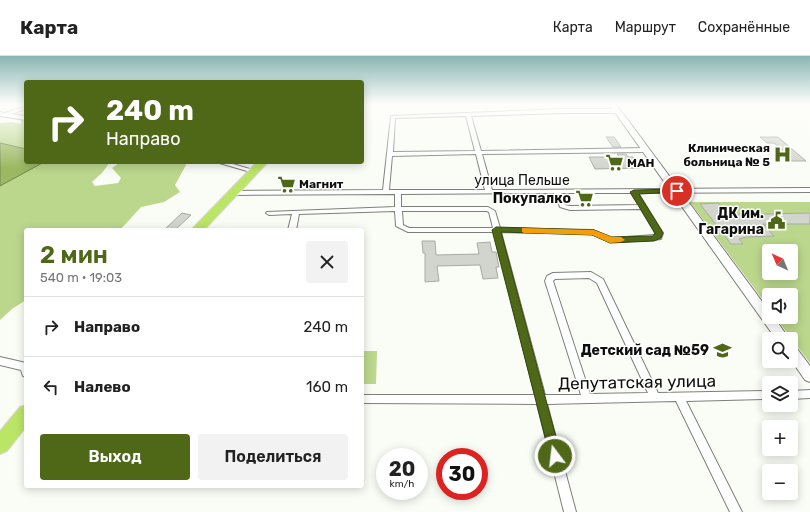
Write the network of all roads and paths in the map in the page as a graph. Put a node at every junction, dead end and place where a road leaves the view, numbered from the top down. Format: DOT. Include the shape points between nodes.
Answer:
graph roads {
  1 [pos="392,125"];
  2 [pos="471,125"];
  3 [pos="627,125"];
  4 [pos="645,150"];
  5 [pos="479,152"];
  6 [pos="390,154"];
  7 [pos="227,164"];
  8 [pos="262,164"];
  9 [pos="254,171"];
  10 [pos="810,190"];
  11 [pos="674,191"];
  12 [pos="386,192"];
  13 [pos="489,192"];
  14 [pos="557,192"];
  15 [pos="634,192"];
  16 [pos="234,193"];
  17 [pos="397,193"];
  18 [pos="643,207"];
  19 [pos="398,209"];
  20 [pos="296,212"];
  21 [pos="269,213"];
  22 [pos="199,228"];
  23 [pos="292,228"];
  24 [pos="496,230"];
  25 [pos="778,332"];
  26 [pos="798,360"];
  27 [pos="0,361"];
  28 [pos="24,367"];
  29 [pos="810,376"];
  30 [pos="810,394"];
  31 [pos="762,395"];
  32 [pos="798,395"];
  33 [pos="655,398"];
  34 [pos="680,398"];
  35 [pos="364,399"];
  36 [pos="587,399"];
  37 [pos="540,400"];
  38 [pos="24,415"];
  39 [pos="0,445"];
  40 [pos="570,512"];
  41 [pos="736,512"];
  1 -- 6 [label="street"];
  2 -- 5 [label="street"];
  3 -- 4 [label="street"];
  4 -- 5 [label="street"];
  4 -- 11 [label="street"];
  5 -- 6 [label="street"];
  5 -- 13 [label="street"];
  6 -- 12 [label="street"];
  7 -- 9 [label="street"];
  8 -- 9 [label="highway"];
  9 -- 16 [label="highway"];
  10 -- 11 [label="street, улица Пельше"];
  11 -- 15 [label="street, улица Пельше"];
  11 -- 25 [label="street"];
  12 -- 16 [label="street, улица Пельше"];
  12 -- 17 [label="street, улица Пельше"];
  13 -- 14 [label="street, улица Пельше"];
  13 -- 17 [label="street, улица Пельше"];
  14 -- 15 [label="street, улица Пельше"];
  14 -- 18 [label="street" via="562,206 566,208"];
  15 -- 18 [label="street"];
  16 -- 22 [label="highway"];
  17 -- 19 [label="street"];
  18 -- 24 [label="street" via="659,233 654,238 610,240 594,232"];
  19 -- 20 [label="street"];
  19 -- 24 [label="street" via="488,209 492,211"];
  19 -- 24 [label="street" via="400,226 408,230"];
  20 -- 21 [label="street"];
  20 -- 23 [label="street"];
  24 -- 37 [label="street"];
  26 -- 29 [label="street"];
  27 -- 28 [label="street"];
  30 -- 32 [label="street"];
  31 -- 34 [label="street, Депутатская улица"];
  33 -- 34 [label="street, Депутатская улица"];
  33 -- 36 [label="street, Депутатская улица"];
  33 -- 36 [label="street" via="600,281 591,275 553,276 549,281"];
  34 -- 41 [label="street"];
  35 -- 37 [label="street, Депутатская улица"];
  36 -- 37 [label="street, Депутатская улица"];
  37 -- 40 [label="street"];
  38 -- 39 [label="highway"];
}
